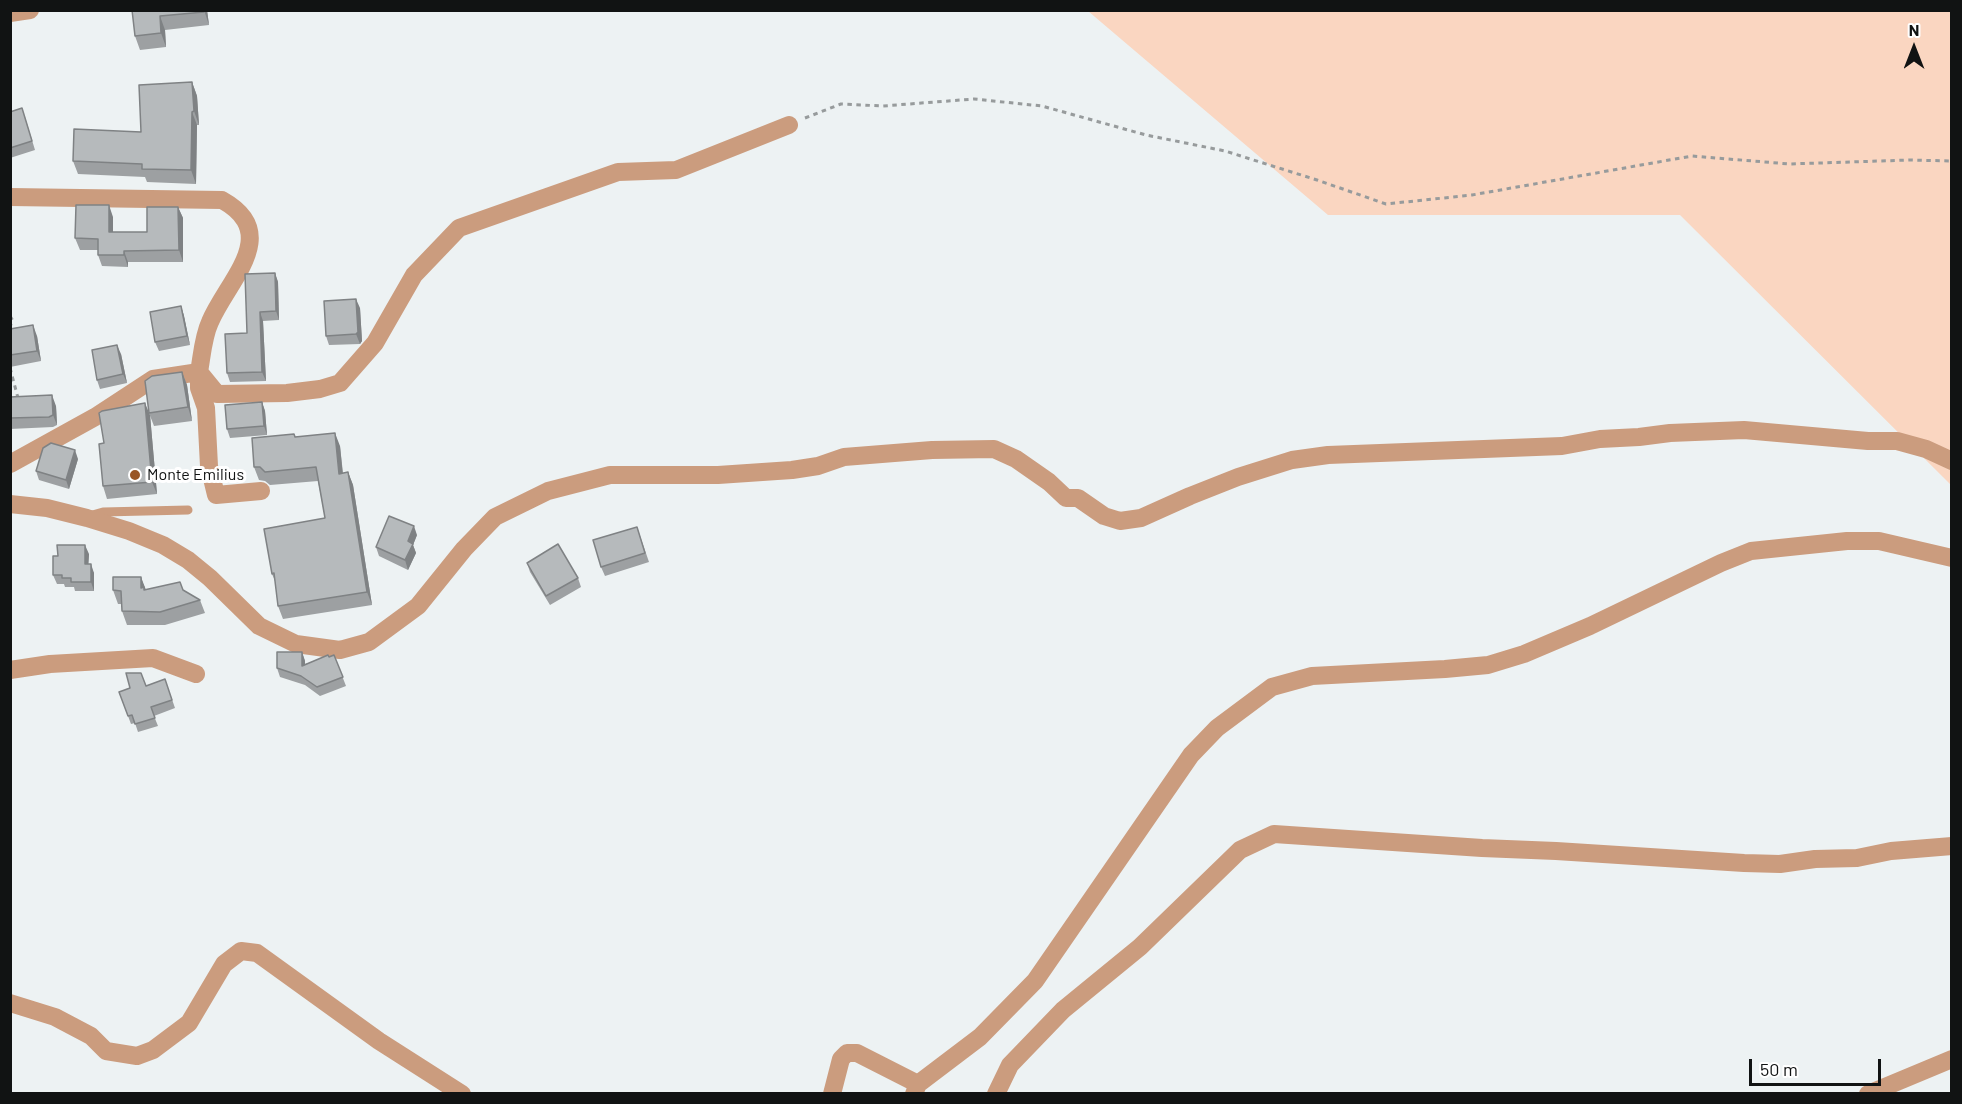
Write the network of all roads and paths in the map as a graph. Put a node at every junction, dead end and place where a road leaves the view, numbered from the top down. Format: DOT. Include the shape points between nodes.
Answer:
graph roads {
  1 [pos="30,10"];
  2 [pos="10,13"];
  3 [pos="789,125"];
  4 [pos="1952,161"];
  5 [pos="10,197"];
  6 [pos="10,316"];
  7 [pos="10,326"];
  8 [pos="10,368"];
  9 [pos="199,372"];
  10 [pos="18,398"];
  11 [pos="1952,461"];
  12 [pos="10,464"];
  13 [pos="261,491"];
  14 [pos="10,504"];
  15 [pos="188,510"];
  16 [pos="84,517"];
  17 [pos="1952,558"];
  18 [pos="10,670"];
  19 [pos="196,674"];
  20 [pos="1952,846"];
  21 [pos="10,1003"];
  22 [pos="1952,1059"];
  23 [pos="916,1089"];
  24 [pos="462,1094"];
  25 [pos="832,1094"];
  26 [pos="996,1094"];
  27 [pos="1868,1094"];
  1 -- 2 [label="street"];
  3 -- 4 [label="path" via="842,104 883,106 974,99 1042,106 1146,135 1225,151 1386,204 1472,195 1692,156 1789,165"];
  3 -- 9 [label="street" via="676,170 618,172 459,228 414,275 375,342 340,383 287,393 217,394"];
  5 -- 9 [label="street" via="222,200 235,207 246,221 248,256 209,323"];
  6 -- 7 [label="path"];
  8 -- 10 [label="path"];
  9 -- 12 [label="street" via="153,379 95,417"];
  9 -- 13 [label="street" via="216,495"];
  11 -- 16 [label="street" via="1897,441 1744,430 1600,439 1562,446 1328,454 1269,466 1141,518 1120,521 1104,516 1078,498 1066,498 1033,470 994,449 844,457 792,470 718,475 609,475 548,491 495,517 418,606 369,642 340,650 296,644 277,636 259,626 188,560 129,531"];
  14 -- 16 [label="street"];
  15 -- 16 [label="lane" via="103,512"];
  17 -- 23 [label="street" via="1879,541 1750,551 1524,654 1488,664 1445,669 1312,676 1272,687 1217,728 1191,755 1035,981 980,1037"];
  18 -- 19 [label="street" via="153,658"];
  20 -- 26 [label="street" via="1780,864 1274,834 1240,850 1140,947 1063,1010 1010,1065"];
  21 -- 24 [label="street" via="55,1017 91,1036 106,1051 137,1056 153,1050 189,1023 224,964 240,951 257,953 379,1041"];
  22 -- 27 [label="street"];
  23 -- 25 [label="street" via="857,1053 847,1053 841,1059"];
}
